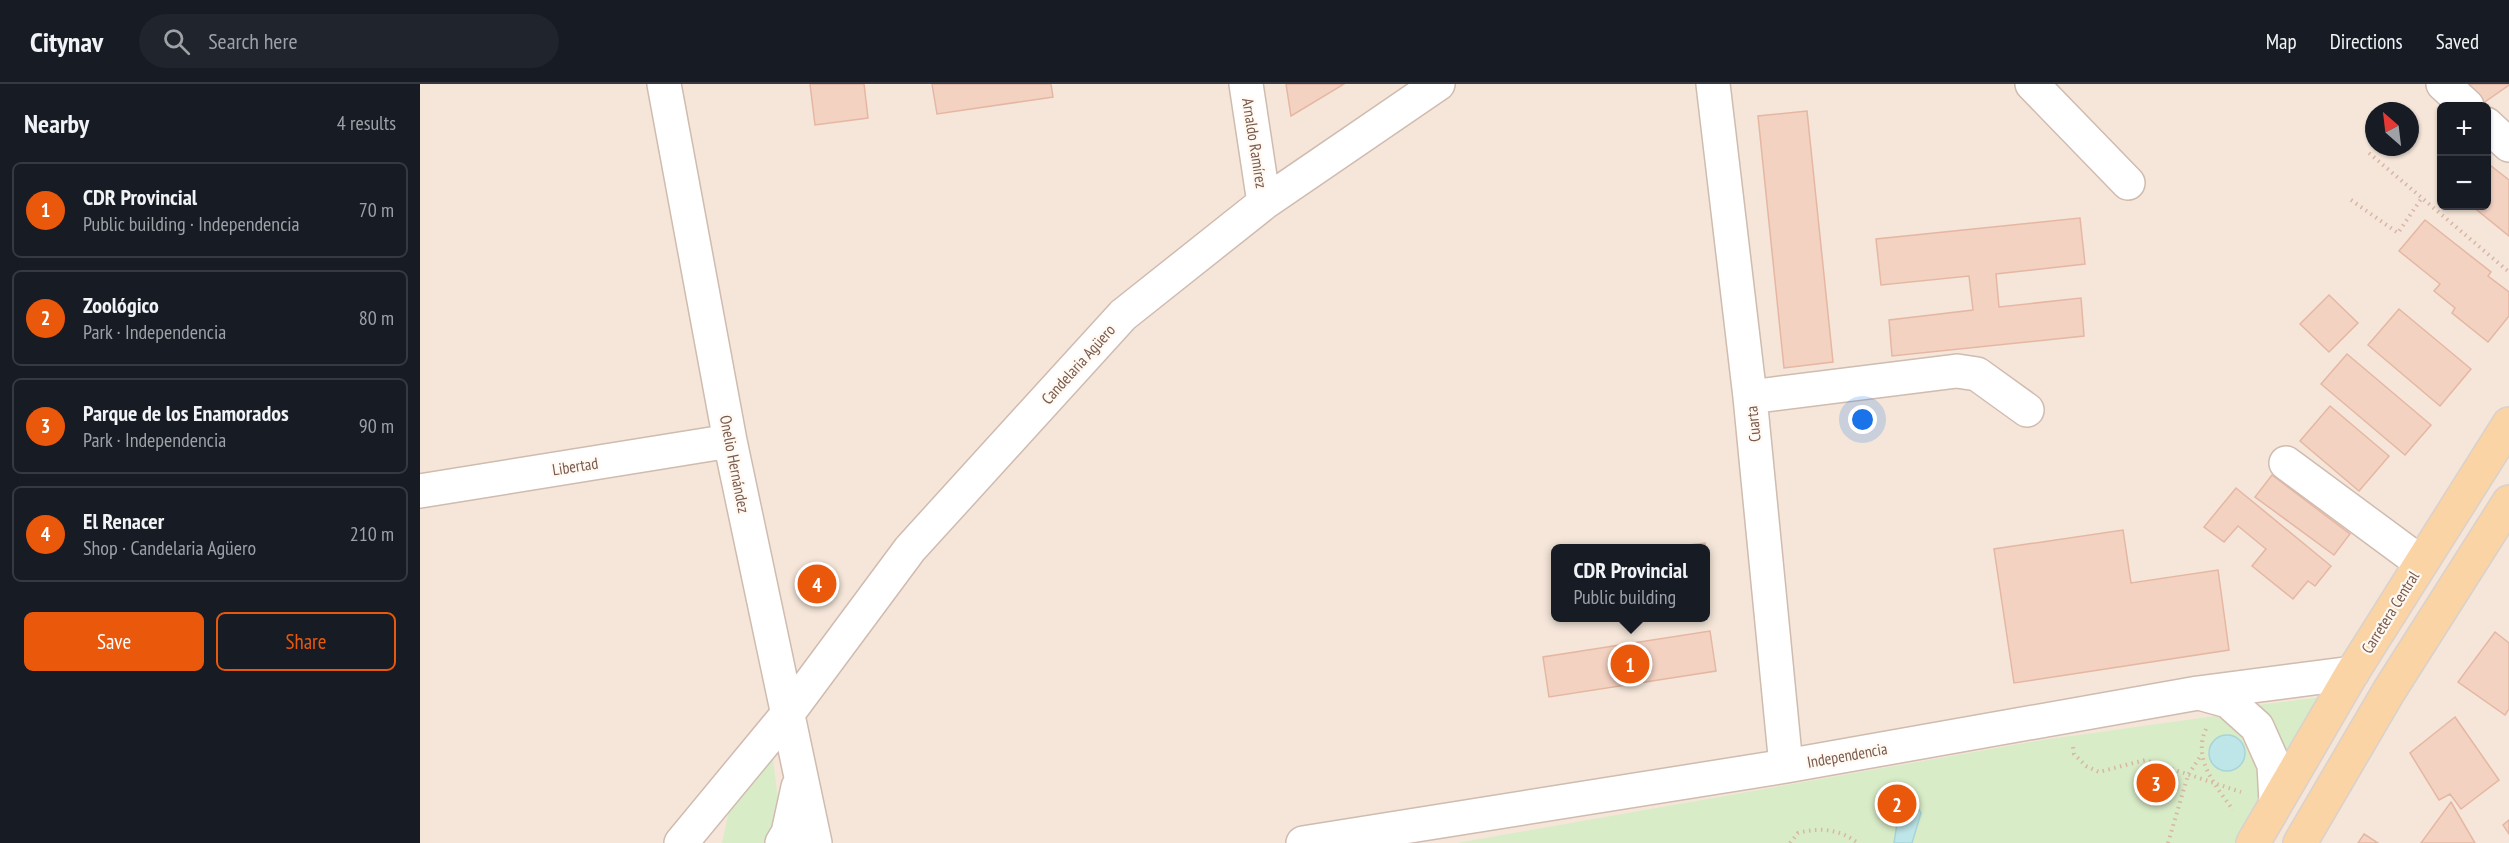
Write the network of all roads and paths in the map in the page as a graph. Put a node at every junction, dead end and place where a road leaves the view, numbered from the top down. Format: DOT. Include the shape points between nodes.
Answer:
graph roads {
  1 [pos="663,84"];
  2 [pos="1246,84"];
  3 [pos="1438,84"];
  4 [pos="1713,84"];
  5 [pos="2032,84"];
  6 [pos="2443,84"];
  7 [pos="2463,102"];
  8 [pos="2491,128"];
  9 [pos="2509,145"];
  10 [pos="2371,156"];
  11 [pos="2128,183"];
  12 [pos="2421,199"];
  13 [pos="2351,200"];
  14 [pos="1264,203"];
  15 [pos="2509,272"];
  16 [pos="1750,397"];
  17 [pos="2027,410"];
  18 [pos="2509,424"];
  19 [pos="730,441"];
  20 [pos="2286,463"];
  21 [pos="420,491"];
  22 [pos="2509,502"];
  23 [pos="2420,562"];
  24 [pos="2352,673"];
  25 [pos="2389,691"];
  26 [pos="2204,707"];
  27 [pos="786,716"];
  28 [pos="2066,717"];
  29 [pos="2200,757"];
  30 [pos="1786,765"];
  31 [pos="2188,775"];
  32 [pos="800,777"];
  33 [pos="2217,785"];
  34 [pos="717,802"];
  35 [pos="2276,802"];
  36 [pos="2264,842"];
  37 [pos="681,843"];
  38 [pos="703,843"];
  39 [pos="782,843"];
  40 [pos="815,843"];
  41 [pos="1303,843"];
  42 [pos="1790,843"];
  43 [pos="1858,843"];
  44 [pos="2168,843"];
  45 [pos="2300,843"];
  1 -- 19 [label="street, Onelio Hernández"];
  2 -- 14 [label="street, Arnaldo Ramírez"];
  3 -- 14 [label="street, Candelaria Agüero"];
  4 -- 16 [label="street, Cuarta"];
  5 -- 11 [label="street"];
  6 -- 7 [label="street"];
  8 -- 9 [label="street"];
  10 -- 12 [label="path"];
  12 -- 13 [label="path" via="2398,232"];
  12 -- 15 [label="path"];
  14 -- 27 [label="street, Candelaria Agüero" via="1123,315 910,549"];
  16 -- 17 [label="street" via="1957,371 1977,374"];
  16 -- 30 [label="street, Cuarta"];
  18 -- 23 [label="main road, Carretera Central"];
  19 -- 21 [label="street, Libertad"];
  19 -- 27 [label="street, Onelio Hernández"];
  20 -- 23 [label="street"];
  22 -- 25 [label="main road"];
  23 -- 24 [label="main road, Carretera Central"];
  24 -- 25 [label="main road"];
  24 -- 26 [label="street, Independencia"];
  24 -- 35 [label="main road, Carretera Central"];
  25 -- 45 [label="main road"];
  26 -- 28 [label="street, Independencia"];
  26 -- 29 [label="path"];
  26 -- 35 [label="street" via="2228,701 2256,727 2274,765"];
  27 -- 32 [label="street, Onelio Hernández"];
  27 -- 34 [label="street, Candelaria Agüero"];
  28 -- 30 [label="street, Independencia"];
  28 -- 31 [label="path" via="2074,754 2086,766 2099,772 2145,760"];
  29 -- 31 [label="path"];
  29 -- 33 [label="path"];
  30 -- 41 [label="street, Independencia"];
  31 -- 33 [label="path"];
  31 -- 44 [label="path"];
  32 -- 39 [label="street" via="788,833"];
  32 -- 40 [label="street, Onelio Hernández"];
  33 -- 36 [label="path"];
  34 -- 37 [label="street, Candelaria Agüero"];
  34 -- 38 [label="street"];
  35 -- 36 [label="main road"];
  42 -- 43 [label="path" via="1798,833 1814,828 1835,831"];
}
